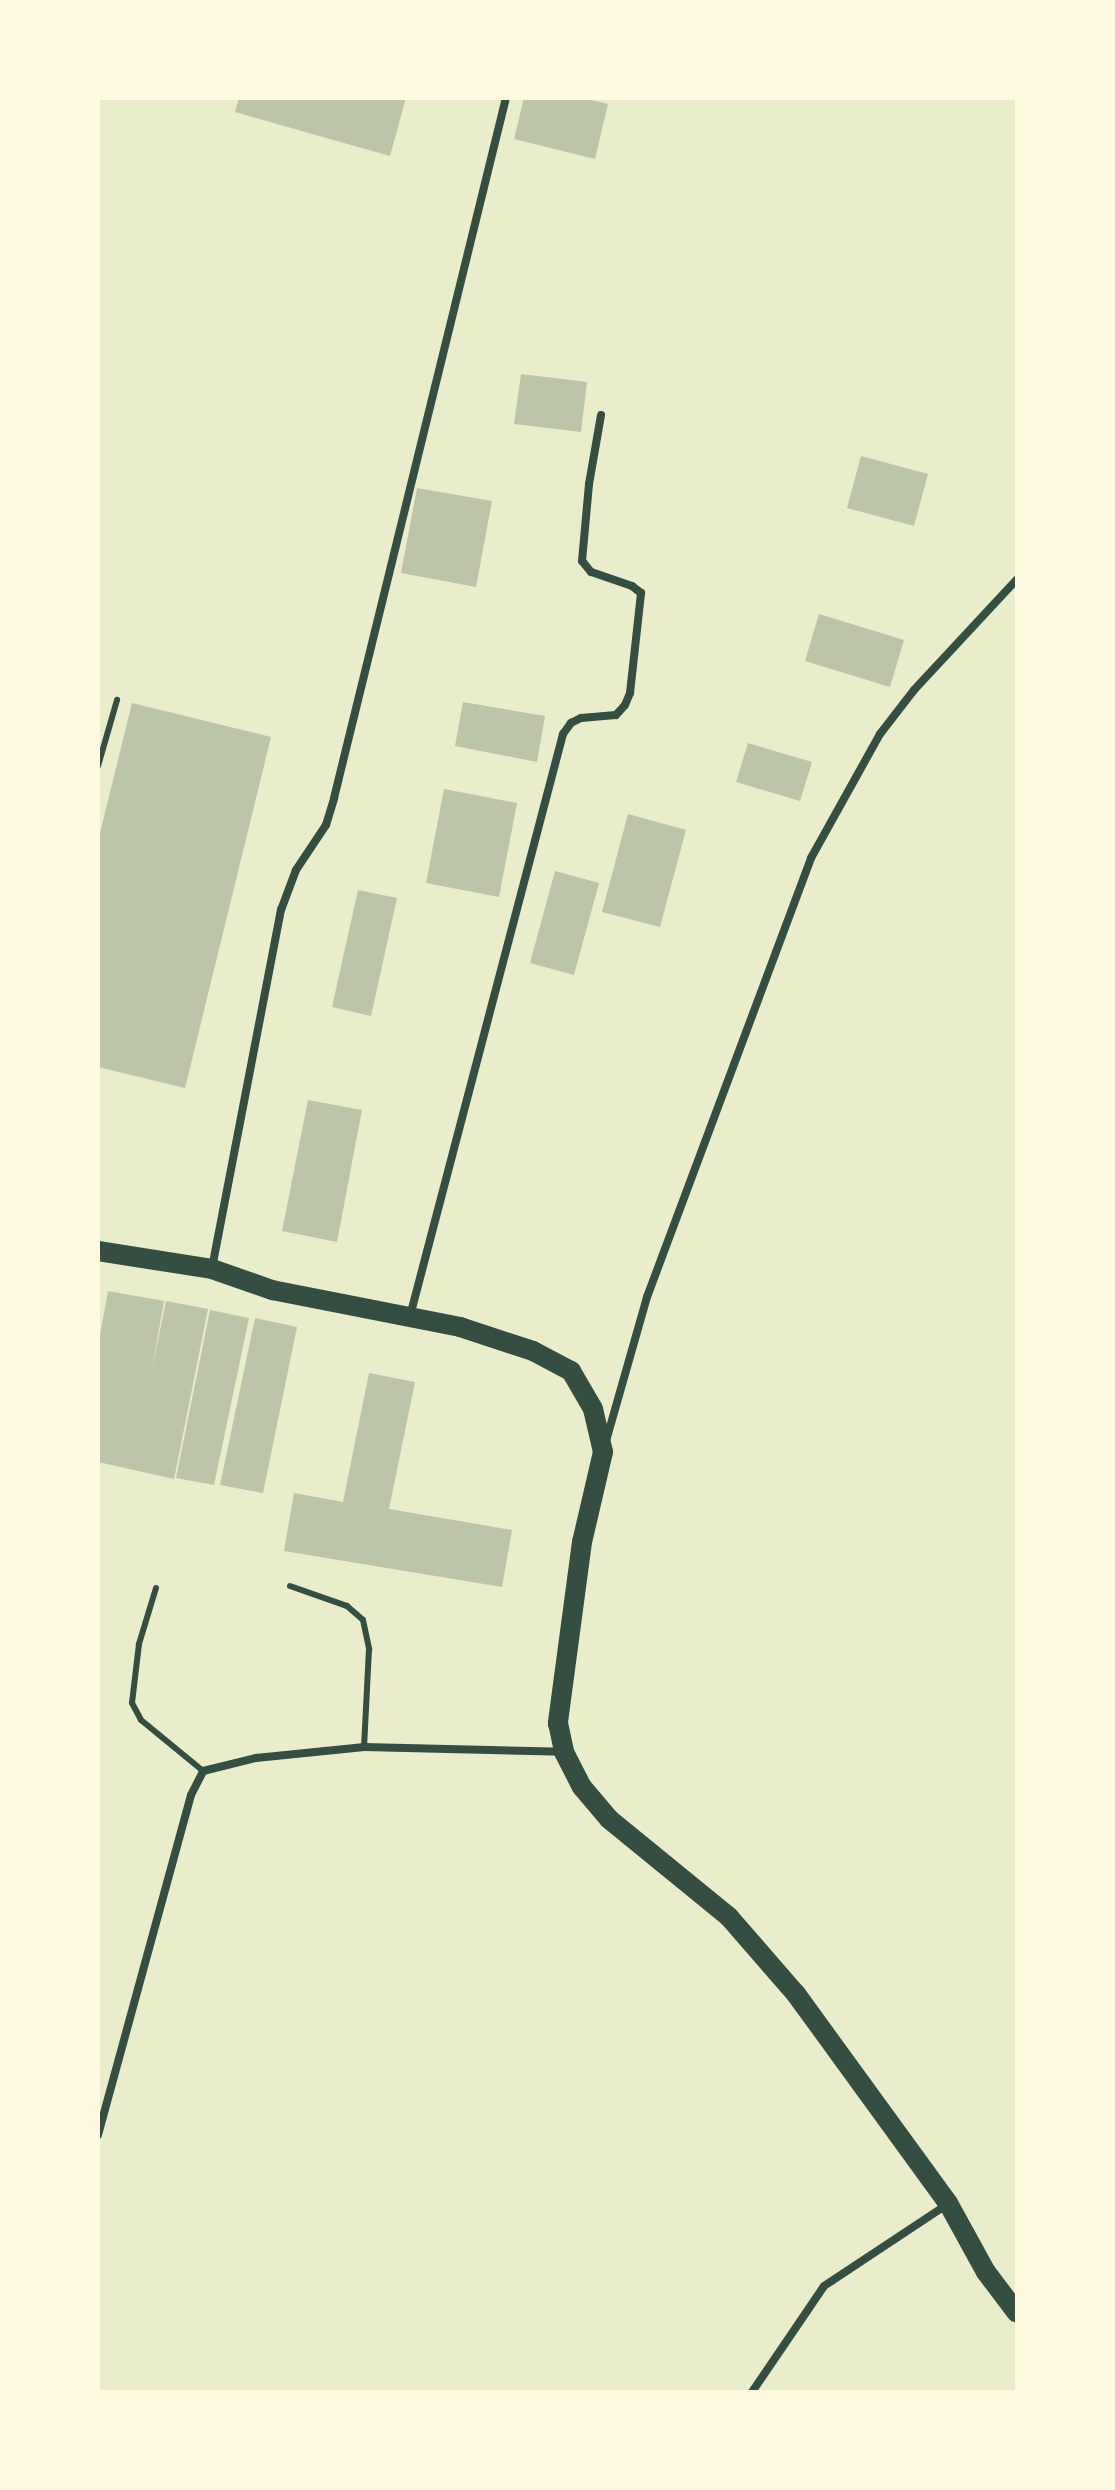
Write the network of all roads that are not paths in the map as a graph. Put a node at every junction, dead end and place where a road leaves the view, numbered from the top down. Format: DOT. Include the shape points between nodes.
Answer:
graph roads {
  1 [pos="506,98"];
  2 [pos="601,415"];
  3 [pos="1017,579"];
  4 [pos="117,700"];
  5 [pos="98,766"];
  6 [pos="98,1251"];
  7 [pos="212,1269"];
  8 [pos="410,1316"];
  9 [pos="603,1452"];
  10 [pos="290,1586"];
  11 [pos="156,1588"];
  12 [pos="364,1747"];
  13 [pos="564,1752"];
  14 [pos="203,1771"];
  15 [pos="98,2135"];
  16 [pos="948,2203"];
  17 [pos="1017,2313"];
  18 [pos="752,2392"];
  1 -- 7 [label="street" via="334,798 326,825 287,888"];
  2 -- 8 [label="street" via="582,561 591,572 641,593 630,693 616,715 581,718 563,734"];
  3 -- 9 [label="street" via="880,734 811,858 647,1297"];
  4 -- 5 [label="lane"];
  6 -- 7 [label="main road"];
  7 -- 8 [label="main road" via="272,1290"];
  8 -- 9 [label="main road" via="533,1351 571,1371 593,1409"];
  9 -- 13 [label="main road" via="582,1542 558,1723"];
  10 -- 12 [label="lane" via="347,1606 363,1620 369,1649"];
  11 -- 14 [label="lane" via="139,1644 132,1703 141,1720"];
  12 -- 13 [label="street"];
  12 -- 14 [label="street" via="256,1758"];
  13 -- 16 [label="main road" via="582,1787 609,1819 729,1917 796,1994"];
  14 -- 15 [label="street" via="191,1795"];
  16 -- 17 [label="main road" via="986,2272"];
  16 -- 18 [label="street" via="824,2286"];
}
